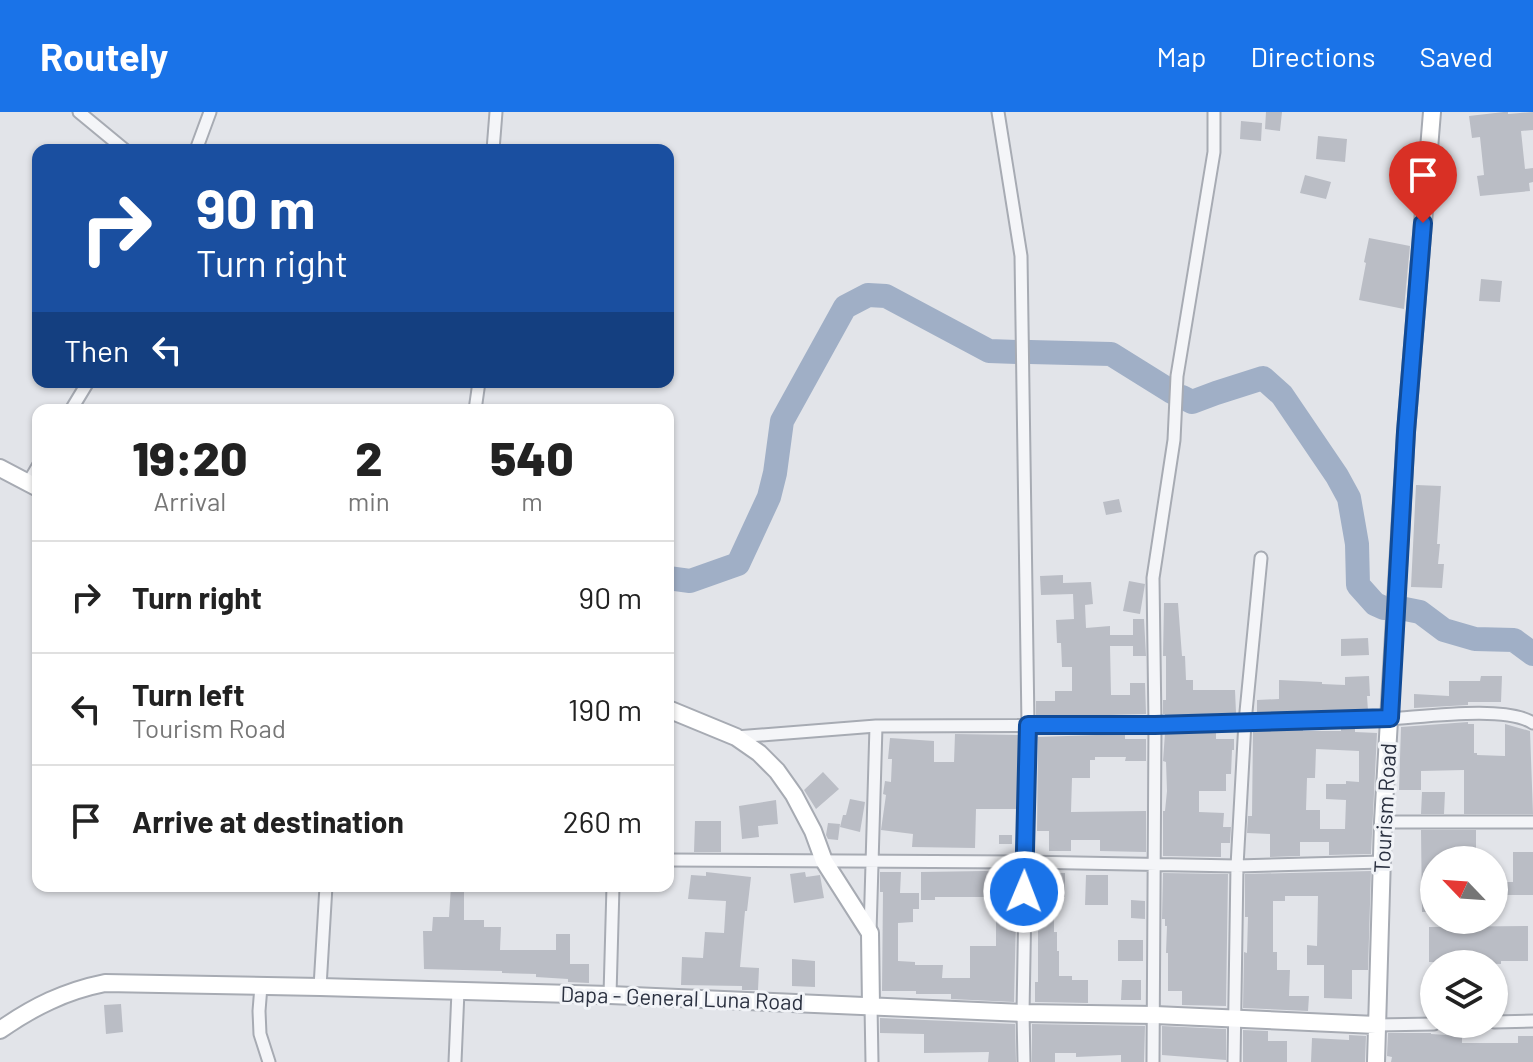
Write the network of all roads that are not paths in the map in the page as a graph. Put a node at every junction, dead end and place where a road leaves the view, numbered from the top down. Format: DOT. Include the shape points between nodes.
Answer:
graph roads {
  1 [pos="79,112"];
  2 [pos="210,112"];
  3 [pos="496,112"];
  4 [pos="998,112"];
  5 [pos="1214,112"];
  6 [pos="1432,112"];
  7 [pos="118,144"];
  8 [pos="198,144"];
  9 [pos="493,144"];
  10 [pos="0,468"];
  11 [pos="32,484"];
  12 [pos="1261,558"];
  13 [pos="674,711"];
  14 [pos="1390,718"];
  15 [pos="1245,722"];
  16 [pos="1533,723"];
  17 [pos="1028,725"];
  18 [pos="1155,725"];
  19 [pos="876,726"];
  20 [pos="736,737"];
  21 [pos="1383,822"];
  22 [pos="1533,822"];
  23 [pos="674,860"];
  24 [pos="824,861"];
  25 [pos="871,861"];
  26 [pos="1025,862"];
  27 [pos="1382,862"];
  28 [pos="1155,864"];
  29 [pos="1237,866"];
  30 [pos="326,892"];
  31 [pos="613,892"];
  32 [pos="870,933"];
  33 [pos="261,986"];
  34 [pos="320,987"];
  35 [pos="458,991"];
  36 [pos="610,995"];
  37 [pos="871,1006"];
  38 [pos="1023,1013"];
  39 [pos="1155,1015"];
  40 [pos="1235,1020"];
  41 [pos="1533,1021"];
  42 [pos="1508,1022"];
  43 [pos="1420,1024"];
  44 [pos="1376,1025"];
  45 [pos="0,1030"];
  46 [pos="269,1062"];
  47 [pos="455,1062"];
  48 [pos="872,1062"];
  49 [pos="1024,1062"];
  50 [pos="1153,1062"];
  51 [pos="1234,1062"];
  52 [pos="1376,1062"];
  1 -- 7 [label="street"];
  2 -- 8 [label="street"];
  3 -- 9 [label="street"];
  4 -- 17 [label="street" via="1021,256"];
  5 -- 18 [label="street" via="1214,152 1177,376 1174,440 1153,578"];
  6 -- 14 [label="main road, Tourism Road"];
  10 -- 11 [label="main road"];
  12 -- 15 [label="street"];
  13 -- 20 [label="main road"];
  14 -- 15 [label="street"];
  14 -- 16 [label="street" via="1496,713"];
  14 -- 21 [label="main road, Tourism Road"];
  15 -- 18 [label="street"];
  15 -- 29 [label="street"];
  17 -- 18 [label="street"];
  17 -- 19 [label="street"];
  17 -- 26 [label="street"];
  18 -- 28 [label="street"];
  19 -- 20 [label="street"];
  19 -- 25 [label="street"];
  20 -- 24 [label="main road" via="777,771 813,831"];
  21 -- 22 [label="street"];
  21 -- 27 [label="main road, Tourism Road"];
  23 -- 24 [label="street"];
  24 -- 25 [label="street"];
  24 -- 32 [label="main road"];
  25 -- 26 [label="street"];
  25 -- 32 [label="street"];
  26 -- 28 [label="street"];
  26 -- 38 [label="street"];
  27 -- 29 [label="street"];
  27 -- 44 [label="main road, Tourism Road"];
  28 -- 29 [label="street"];
  28 -- 39 [label="street"];
  29 -- 40 [label="street"];
  30 -- 34 [label="street"];
  31 -- 36 [label="street"];
  32 -- 37 [label="main road"];
  33 -- 34 [label="main road, Dapa - General Luna Road"];
  33 -- 45 [label="main road, Dapa - General Luna Road" via="105,983 53,998"];
  33 -- 46 [label="street" via="260,1034"];
  34 -- 35 [label="main road, Dapa - General Luna Road"];
  35 -- 36 [label="main road, Dapa - General Luna Road"];
  35 -- 47 [label="street"];
  36 -- 37 [label="main road, Dapa - General Luna Road"];
  37 -- 38 [label="main road, Dapa - General Luna Road"];
  37 -- 48 [label="street"];
  38 -- 39 [label="main road, Dapa - General Luna Road"];
  38 -- 49 [label="street"];
  39 -- 40 [label="main road, Dapa - General Luna Road"];
  39 -- 50 [label="street"];
  40 -- 44 [label="main road, Dapa - General Luna Road"];
  40 -- 51 [label="street"];
  41 -- 42 [label="street"];
  43 -- 44 [label="street"];
  44 -- 52 [label="main road, Tourism Road"];
}
